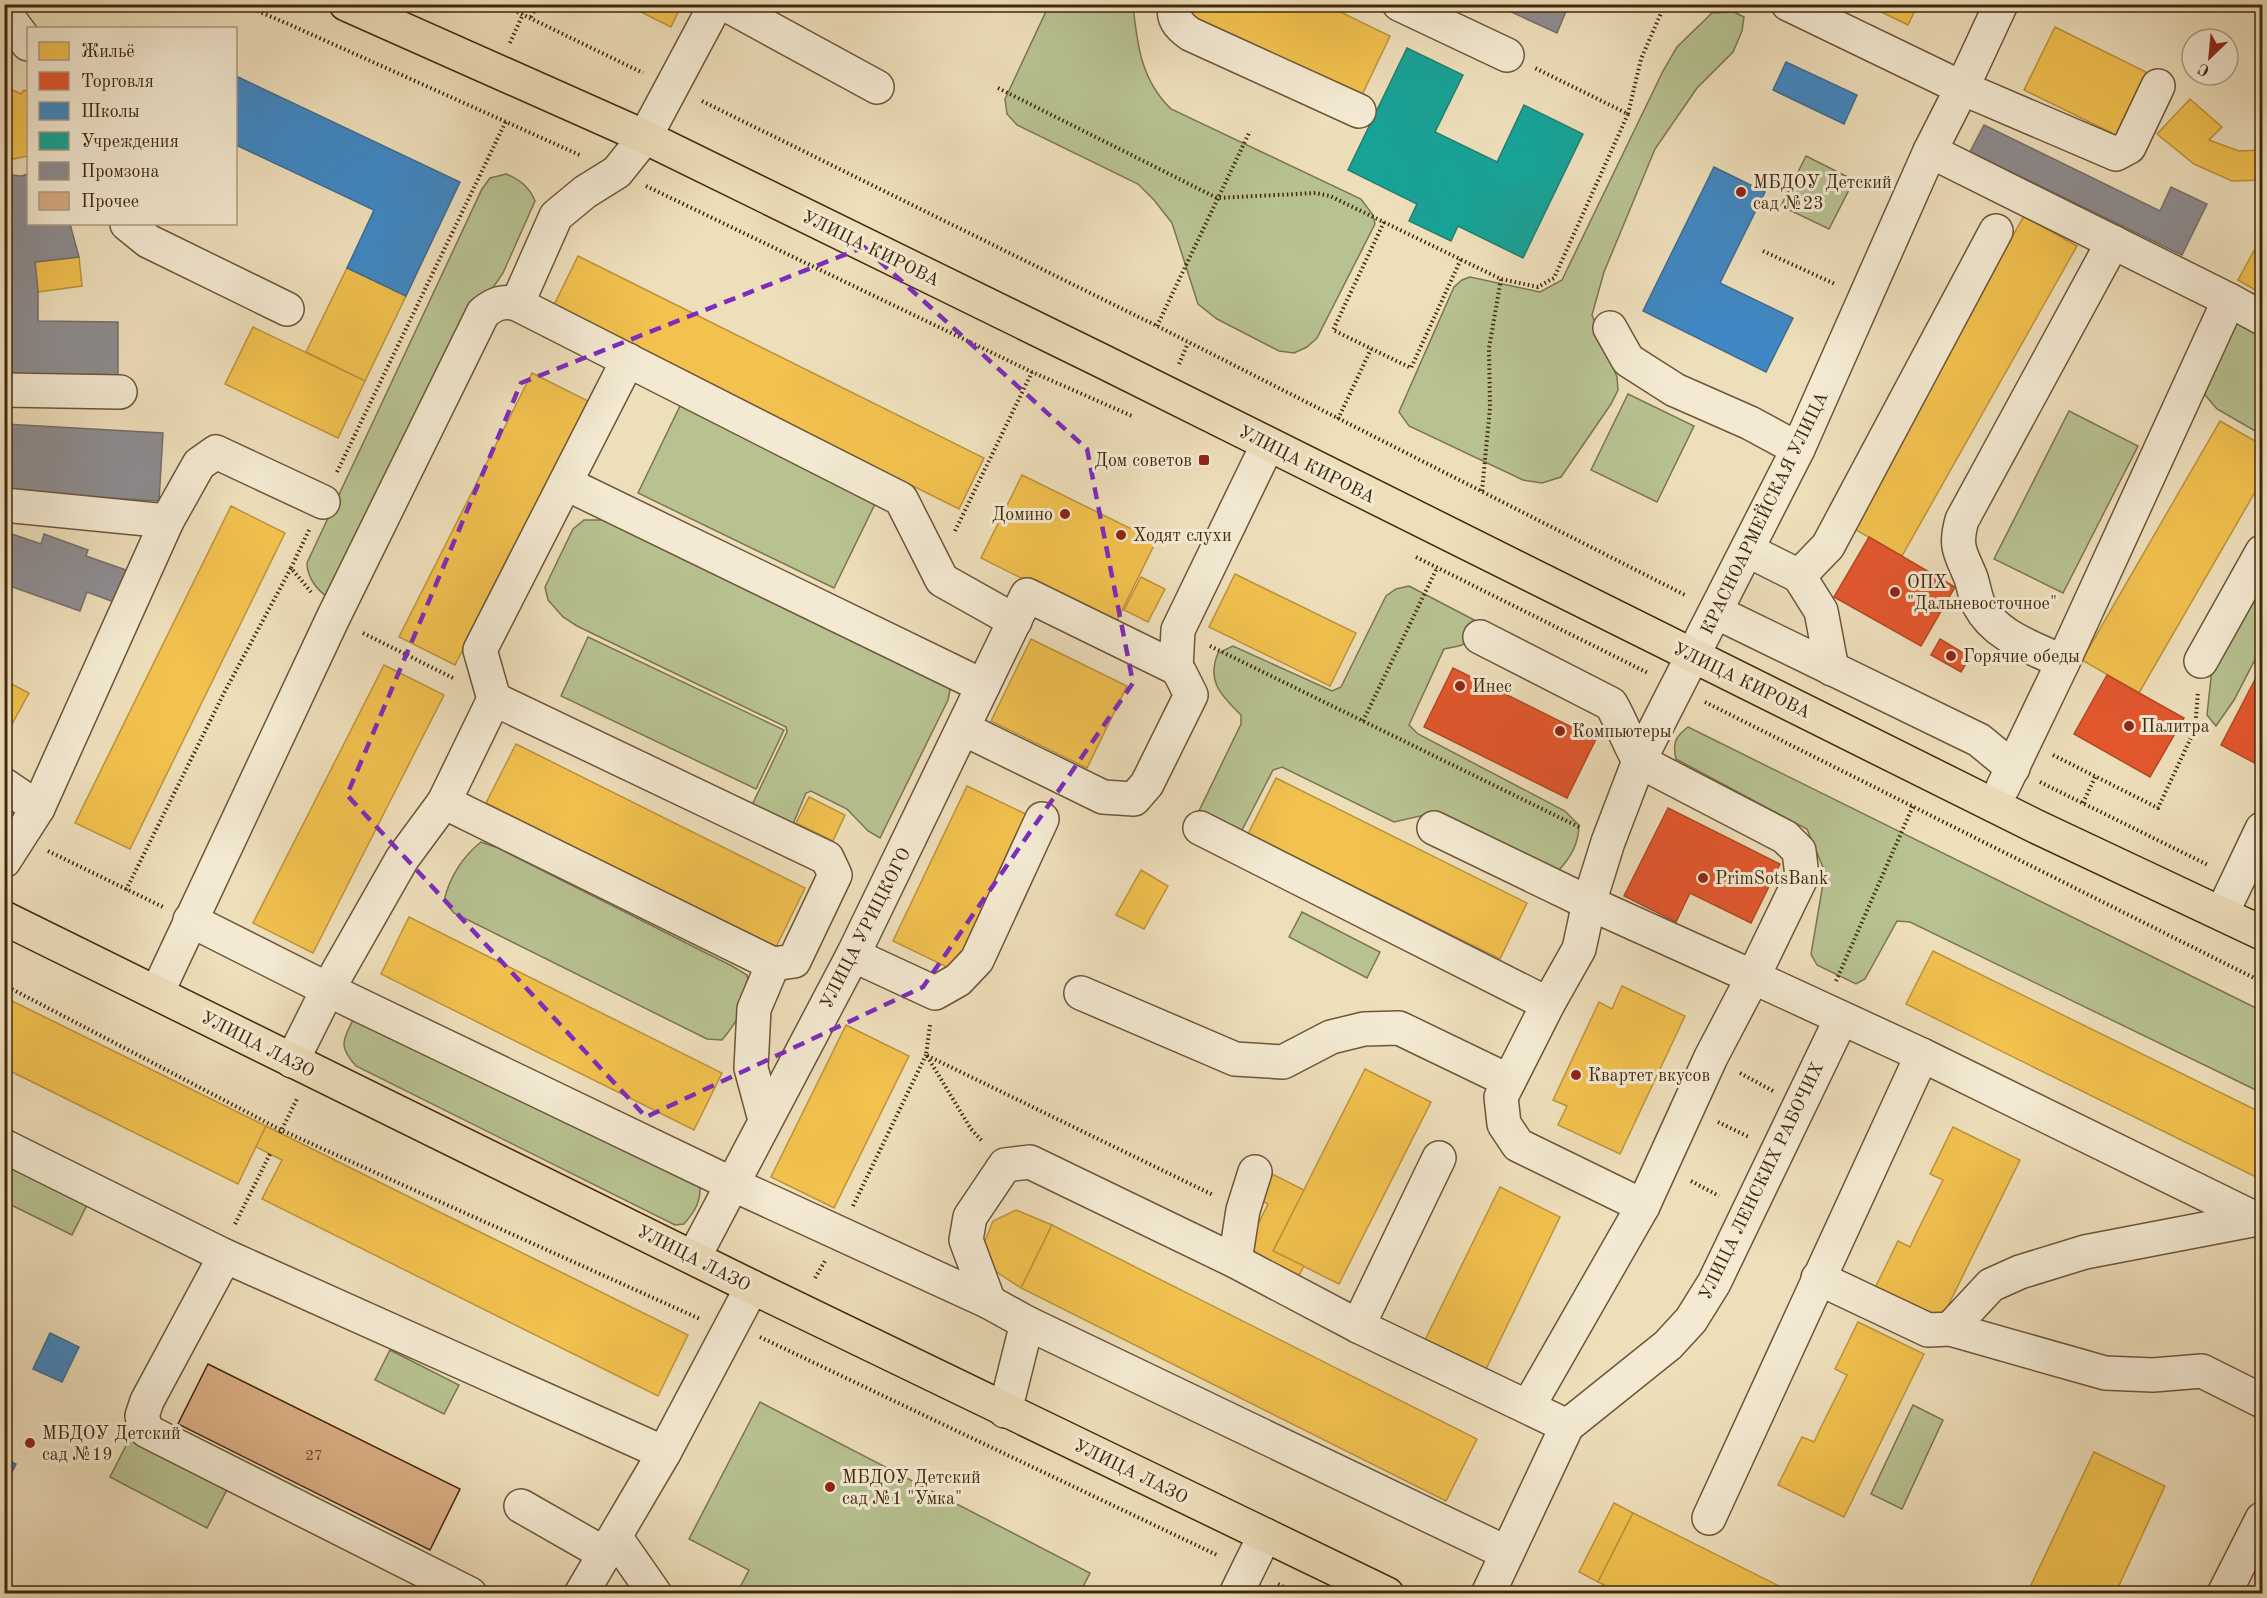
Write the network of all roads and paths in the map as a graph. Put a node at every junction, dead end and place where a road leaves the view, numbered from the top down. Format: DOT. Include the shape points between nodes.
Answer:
graph roads {
  1 [pos="346,4"];
  2 [pos="501,4"];
  3 [pos="538,4"];
  4 [pos="716,4"];
  5 [pos="725,4"];
  6 [pos="1174,4"];
  7 [pos="1399,4"];
  8 [pos="1665,4"];
  9 [pos="1788,4"];
  10 [pos="2001,4"];
  11 [pos="4,12"];
  12 [pos="531,17"];
  13 [pos="27,43"];
  14 [pos="1507,55"];
  15 [pos="2158,86"];
  16 [pos="672,87"];
  17 [pos="877,87"];
  18 [pos="998,88"];
  19 [pos="1962,88"];
  20 [pos="1359,111"];
  21 [pos="1628,114"];
  22 [pos="506,121"];
  23 [pos="1250,130"];
  24 [pos="645,137"];
  25 [pos="1930,151"];
  26 [pos="1217,198"];
  27 [pos="1384,222"];
  28 [pos="128,225"];
  29 [pos="1996,231"];
  30 [pos="2113,242"];
  31 [pos="1763,251"];
  32 [pos="1461,259"];
  33 [pos="1501,279"];
  34 [pos="1866,298"];
  35 [pos="2229,300"];
  36 [pos="517,304"];
  37 [pos="287,309"];
  38 [pos="2262,318"];
  39 [pos="1157,326"];
  40 [pos="1610,328"];
  41 [pos="1371,349"];
  42 [pos="628,360"];
  43 [pos="1032,372"];
  44 [pos="4,390"];
  45 [pos="120,392"];
  46 [pos="1338,419"];
  47 [pos="1268,444"];
  48 [pos="1798,449"];
  49 [pos="567,484"];
  50 [pos="1482,490"];
  51 [pos="323,502"];
  52 [pos="4,505"];
  53 [pos="167,521"];
  54 [pos="955,531"];
  55 [pos="1747,549"];
  56 [pos="2262,552"];
  57 [pos="291,568"];
  58 [pos="1437,568"];
  59 [pos="1799,576"];
  60 [pos="1021,608"];
  61 [pos="1716,612"];
  62 [pos="333,618"];
  63 [pos="1178,630"];
  64 [pos="1480,637"];
  65 [pos="1694,657"];
  66 [pos="2201,661"];
  67 [pos="2062,662"];
  68 [pos="1176,668"];
  69 [pos="1832,669"];
  70 [pos="983,686"];
  71 [pos="494,699"];
  72 [pos="1363,721"];
  73 [pos="964,729"];
  74 [pos="2019,755"];
  75 [pos="1639,761"];
  76 [pos="2096,776"];
  77 [pos="4,785"];
  78 [pos="444,802"];
  79 [pos="2083,803"];
  80 [pos="1995,805"];
  81 [pos="1913,806"];
  82 [pos="38,808"];
  83 [pos="1042,819"];
  84 [pos="1200,828"];
  85 [pos="1434,828"];
  86 [pos="2262,829"];
  87 [pos="1608,842"];
  88 [pos="13,849"];
  89 [pos="2237,880"];
  90 [pos="126,890"];
  91 [pos="1589,903"];
  92 [pos="2222,913"];
  93 [pos="4,918"];
  94 [pos="190,920"];
  95 [pos="2262,933"];
  96 [pos="853,955"];
  97 [pos="773,964"];
  98 [pos="1753,976"];
  99 [pos="4,985"];
  100 [pos="328,989"];
  101 [pos="157,993"];
  102 [pos="935,993"];
  103 [pos="1081,993"];
  104 [pos="1548,1004"];
  105 [pos="1832,1015"];
  106 [pos="926,1055"];
  107 [pos="1922,1055"];
  108 [pos="1711,1057"];
  109 [pos="292,1061"];
  110 [pos="1515,1069"];
  111 [pos="1800,1105"];
  112 [pos="1689,1107"];
  113 [pos="765,1120"];
  114 [pos="4,1146"];
  115 [pos="1779,1153"];
  116 [pos="270,1154"];
  117 [pos="1439,1158"];
  118 [pos="1005,1165"];
  119 [pos="1660,1166"];
  120 [pos="1255,1172"];
  121 [pos="732,1184"];
  122 [pos="1643,1206"];
  123 [pos="1243,1210"];
  124 [pos="1749,1211"];
  125 [pos="2260,1221"];
  126 [pos="840,1232"];
  127 [pos="223,1255"];
  128 [pos="694,1257"];
  129 [pos="1235,1261"];
  130 [pos="1818,1278"];
  131 [pos="752,1287"];
  132 [pos="989,1302"];
  133 [pos="1027,1323"];
  134 [pos="1358,1326"];
  135 [pos="730,1328"];
  136 [pos="1950,1329"];
  137 [pos="2262,1401"];
  138 [pos="1528,1407"];
  139 [pos="1005,1411"];
  140 [pos="1567,1426"];
  141 [pos="664,1453"];
  142 [pos="521,1506"];
  143 [pos="1709,1518"];
  144 [pos="2262,1519"];
  145 [pos="1265,1535"];
  146 [pos="610,1546"];
  147 [pos="1507,1553"];
  148 [pos="1242,1581"];
  149 [pos="470,1593"];
  150 [pos="581,1593"];
  151 [pos="656,1593"];
  152 [pos="1298,1593"];
  153 [pos="1387,1593"];
  154 [pos="1488,1593"];
  155 [pos="2224,1593"];
  1 -- 24 [label="main road, УЛИЦА КИРОВА"];
  2 -- 12 [label="path"];
  3 -- 12 [label="path"];
  4 -- 16 [label="street"];
  5 -- 17 [label="street"];
  6 -- 20 [label="street" via="1178,25 1190,33"];
  7 -- 14 [label="street"];
  8 -- 21 [label="path" via="1641,59"];
  9 -- 19 [label="street"];
  10 -- 19 [label="street, КРАСНОАРМЕЙСКАЯ УЛИЦА"];
  11 -- 13 [label="street"];
  12 -- 16 [label="path"];
  14 -- 21 [label="path"];
  15 -- 19 [label="street" via="2129,147 2116,154"];
  16 -- 24 [label="street"];
  16 -- 39 [label="path"];
  18 -- 26 [label="path"];
  19 -- 25 [label="street, КРАСНОАРМЕЙСКАЯ УЛИЦА"];
  21 -- 33 [label="path" via="1554,278 1539,287"];
  22 -- 51 [label="path"];
  23 -- 26 [label="path"];
  24 -- 36 [label="street" via="617,172 556,216"];
  24 -- 47 [label="main road, УЛИЦА КИРОВА"];
  25 -- 30 [label="street"];
  25 -- 34 [label="street, КРАСНОАРМЕЙСКАЯ УЛИЦА"];
  26 -- 27 [label="path" via="1316,193"];
  26 -- 39 [label="path"];
  27 -- 32 [label="path"];
  27 -- 41 [label="path" via="1333,330"];
  28 -- 37 [label="street" via="148,241"];
  29 -- 59 [label="street" via="1828,546"];
  30 -- 35 [label="street"];
  30 -- 67 [label="street" via="1962,520 1958,535 1959,552 1978,604 1991,623"];
  31 -- 34 [label="path"];
  32 -- 33 [label="path"];
  32 -- 41 [label="path" via="1411,368"];
  33 -- 50 [label="path" via="1489,348 1490,408"];
  34 -- 48 [label="street, КРАСНОАРМЕЙСКАЯ УЛИЦА"];
  35 -- 38 [label="street"];
  35 -- 67 [label="street"];
  36 -- 42 [label="street"];
  36 -- 62 [label="street" via="495,304 483,313"];
  39 -- 46 [label="path"];
  40 -- 48 [label="street" via="1628,360 1675,390"];
  41 -- 46 [label="path"];
  42 -- 49 [label="street"];
  42 -- 60 [label="street" via="901,499 942,580"];
  43 -- 54 [label="path"];
  44 -- 45 [label="street"];
  46 -- 50 [label="path"];
  47 -- 63 [label="street"];
  47 -- 65 [label="main road, УЛИЦА КИРОВА"];
  48 -- 55 [label="street, КРАСНОАРМЕЙСКАЯ УЛИЦА"];
  49 -- 70 [label="street"];
  49 -- 71 [label="street" via="480,650"];
  50 -- 61 [label="path"];
  51 -- 53 [label="street" via="216,452 199,464"];
  51 -- 57 [label="path"];
  52 -- 53 [label="street"];
  53 -- 82 [label="street"];
  55 -- 59 [label="street"];
  55 -- 61 [label="street, КРАСНОАРМЕЙСКАЯ УЛИЦА"];
  56 -- 66 [label="street"];
  57 -- 62 [label="path"];
  57 -- 90 [label="path"];
  58 -- 72 [label="path"];
  59 -- 69 [label="street" via="1821,611"];
  60 -- 68 [label="street"];
  60 -- 70 [label="street, УЛИЦА УРИЦКОГО"];
  61 -- 65 [label="street, КРАСНОАРМЕЙСКАЯ УЛИЦА"];
  61 -- 69 [label="street"];
  62 -- 71 [label="path"];
  62 -- 94 [label="street"];
  63 -- 68 [label="street"];
  63 -- 72 [label="path"];
  64 -- 75 [label="street" via="1611,704"];
  65 -- 75 [label="street, КРАСНОАРМЕЙСКАЯ УЛИЦА"];
  65 -- 80 [label="main road, УЛИЦА КИРОВА"];
  66 -- 76 [label="path" via="2195,729 2158,808"];
  67 -- 74 [label="street"];
  68 -- 73 [label="street" via="1191,695 1147,784 1134,799 1103,797"];
  69 -- 74 [label="street" via="1979,740"];
  70 -- 73 [label="street, УЛИЦА УРИЦКОГО"];
  71 -- 78 [label="street"];
  71 -- 97 [label="street" via="827,858 835,874 794,961"];
  72 -- 87 [label="path"];
  73 -- 96 [label="street, УЛИЦА УРИЦКОГО"];
  74 -- 76 [label="path"];
  74 -- 79 [label="path"];
  74 -- 80 [label="street"];
  75 -- 87 [label="street, КРАСНОАРМЕЙСКАЯ УЛИЦА"];
  75 -- 98 [label="street" via="1785,837 1799,852 1802,876"];
  76 -- 79 [label="path"];
  77 -- 82 [label="street"];
  78 -- 97 [label="street"];
  78 -- 100 [label="street" via="402,859"];
  79 -- 89 [label="path"];
  80 -- 92 [label="main road, УЛИЦА КИРОВА"];
  81 -- 105 [label="path"];
  82 -- 88 [label="street"];
  83 -- 102 [label="street" via="977,960 958,980"];
  84 -- 104 [label="street"];
  85 -- 91 [label="street"];
  86 -- 89 [label="street"];
  87 -- 91 [label="street, КРАСНОАРМЕЙСКАЯ УЛИЦА"];
  88 -- 90 [label="path"];
  89 -- 92 [label="street"];
  90 -- 94 [label="path"];
  91 -- 98 [label="street"];
  91 -- 104 [label="street, КРАСНОАРМЕЙСКАЯ УЛИЦА" via="1579,949"];
  92 -- 95 [label="main road, УЛИЦА КИРОВА"];
  93 -- 101 [label="main road, УЛИЦА ЛАЗО"];
  94 -- 100 [label="street"];
  94 -- 101 [label="street"];
  96 -- 102 [label="street"];
  96 -- 113 [label="street, УЛИЦА УРИЦКОГО"];
  97 -- 113 [label="street" via="754,1009 751,1068"];
  98 -- 105 [label="street"];
  98 -- 108 [label="street"];
  99 -- 135 [label="path" via="281,1130"];
  100 -- 109 [label="street"];
  100 -- 121 [label="street"];
  101 -- 109 [label="main road, УЛИЦА ЛАЗО"];
  102 -- 106 [label="path"];
  103 -- 110 [label="street" via="1235,1059 1284,1062 1331,1037 1364,1029 1399,1029"];
  104 -- 110 [label="street, КРАСНОАРМЕЙСКАЯ УЛИЦА"];
  105 -- 107 [label="street"];
  105 -- 111 [label="street, УЛИЦА ЛЕНСКИХ РАБОЧИХ"];
  106 -- 118 [label="path" via="971,1129"];
  106 -- 123 [label="path"];
  106 -- 126 [label="path"];
  107 -- 125 [label="street"];
  107 -- 130 [label="street"];
  108 -- 111 [label="path"];
  108 -- 112 [label="street"];
  109 -- 128 [label="main road, УЛИЦА ЛАЗО"];
  110 -- 122 [label="street, КРАСНОАРМЕЙСКАЯ УЛИЦА" via="1501,1097 1504,1124 1518,1144"];
  111 -- 115 [label="street, УЛИЦА ЛЕНСКИХ РАБОЧИХ"];
  112 -- 115 [label="path"];
  112 -- 119 [label="street"];
  113 -- 121 [label="street, УЛИЦА УРИЦКОГО"];
  114 -- 127 [label="street"];
  115 -- 124 [label="street, УЛИЦА ЛЕНСКИХ РАБОЧИХ"];
  116 -- 127 [label="path"];
  117 -- 134 [label="street"];
  118 -- 129 [label="street" via="1030,1162 1053,1171"];
  118 -- 132 [label="street" via="970,1217 966,1240"];
  119 -- 122 [label="street"];
  119 -- 124 [label="path"];
  120 -- 123 [label="street"];
  121 -- 126 [label="street"];
  121 -- 128 [label="street, УЛИЦА УРИЦКОГО"];
  122 -- 138 [label="street"];
  123 -- 129 [label="street"];
  124 -- 140 [label="street, УЛИЦА ЛЕНСКИХ РАБОЧИХ" via="1691,1320 1668,1345"];
  125 -- 136 [label="street" via="2085,1252 2020,1272 1991,1285"];
  126 -- 132 [label="street"];
  127 -- 141 [label="street"];
  127 -- 149 [label="street" via="147,1401 142,1416 147,1431"];
  128 -- 131 [label="main road, УЛИЦА ЛАЗО"];
  129 -- 134 [label="street"];
  130 -- 136 [label="street" via="1928,1330"];
  130 -- 143 [label="street"];
  131 -- 135 [label="street"];
  131 -- 139 [label="main road, УЛИЦА ЛАЗО"];
  132 -- 133 [label="street"];
  133 -- 139 [label="street"];
  133 -- 147 [label="street"];
  134 -- 138 [label="street"];
  135 -- 141 [label="street"];
  135 -- 148 [label="path"];
  136 -- 137 [label="street" via="2105,1373 2202,1371"];
  138 -- 140 [label="street"];
  139 -- 145 [label="main road, УЛИЦА ЛАЗО"];
  140 -- 147 [label="street, УЛИЦА ЛЕНСКИХ РАБОЧИХ"];
  141 -- 146 [label="street"];
  142 -- 146 [label="street"];
  144 -- 155 [label="street"];
  145 -- 148 [label="street"];
  145 -- 153 [label="main road, УЛИЦА ЛАЗО"];
  146 -- 150 [label="street"];
  146 -- 151 [label="street"];
  147 -- 154 [label="street, УЛИЦА ЛЕНСКИХ РАБОЧИХ"];
  148 -- 152 [label="path"];
}
